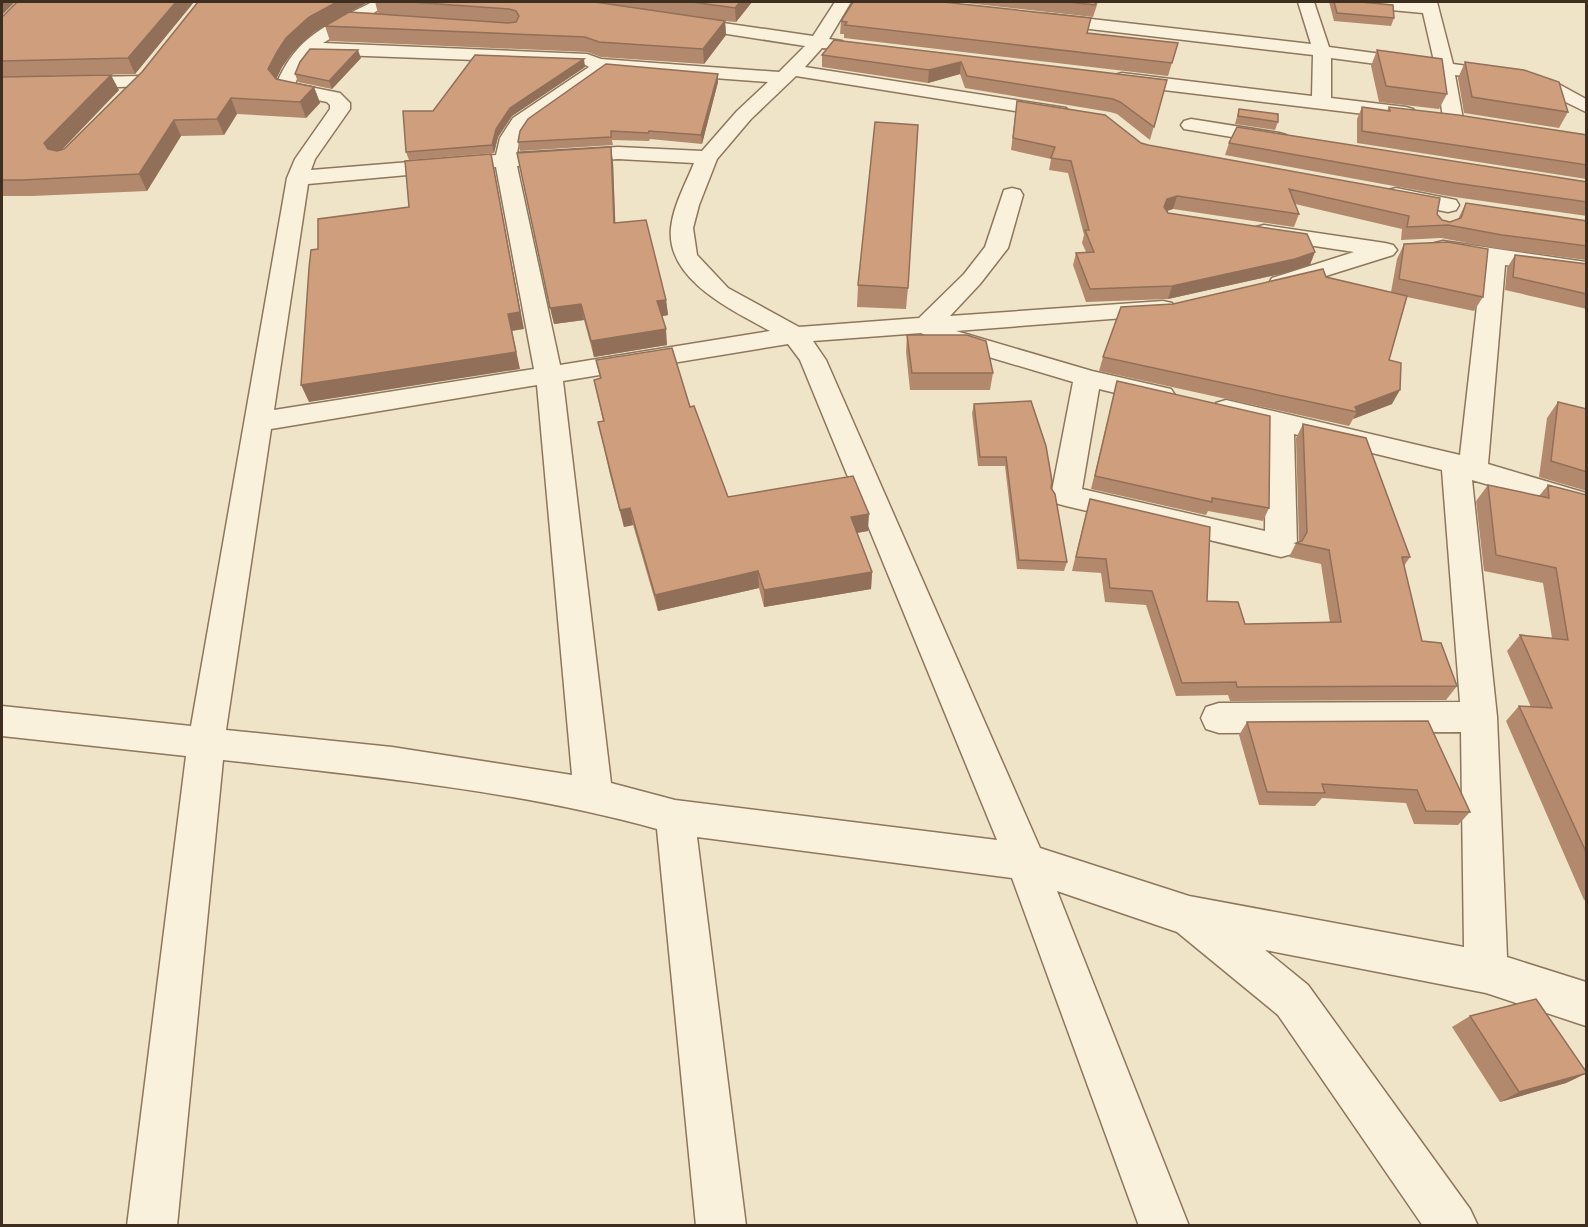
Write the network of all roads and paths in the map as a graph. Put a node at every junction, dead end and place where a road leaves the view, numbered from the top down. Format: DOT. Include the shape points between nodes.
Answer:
graph roads {
  1 [pos="384,2"];
  2 [pos="843,2"];
  3 [pos="1306,2"];
  4 [pos="1359,2"];
  5 [pos="1431,5"];
  6 [pos="1030,17"];
  7 [pos="351,19"];
  8 [pos="668,19"];
  9 [pos="385,21"];
  10 [pos="503,39"];
  11 [pos="818,42"];
  12 [pos="853,47"];
  13 [pos="306,48"];
  14 [pos="1322,51"];
  15 [pos="486,55"];
  16 [pos="155,64"];
  17 [pos="598,64"];
  18 [pos="1445,67"];
  19 [pos="788,74"];
  20 [pos="1108,77"];
  21 [pos="141,82"];
  22 [pos="2,85"];
  23 [pos="1201,89"];
  24 [pos="126,98"];
  25 [pos="1321,103"];
  26 [pos="1587,106"];
  27 [pos="1074,115"];
  28 [pos="1453,119"];
  29 [pos="1475,123"];
  30 [pos="1295,141"];
  31 [pos="707,157"];
  32 [pos="505,160"];
  33 [pos="298,178"];
  34 [pos="1378,191"];
  35 [pos="1012,195"];
  36 [pos="1448,205"];
  37 [pos="1471,208"];
  38 [pos="1244,229"];
  39 [pos="1413,248"];
  40 [pos="1494,257"];
  41 [pos="1587,269"];
  42 [pos="1261,287"];
  43 [pos="1180,305"];
  44 [pos="926,326"];
  45 [pos="795,335"];
  46 [pos="549,376"];
  47 [pos="1087,378"];
  48 [pos="1280,421"];
  49 [pos="258,422"];
  50 [pos="1465,467"];
  51 [pos="1587,503"];
  52 [pos="1479,717"];
  53 [pos="1219,718"];
  54 [pos="2,721"];
  55 [pos="206,742"];
  56 [pos="593,795"];
  57 [pos="675,817"];
  58 [pos="1026,862"];
  59 [pos="1189,916"];
  60 [pos="1486,972"];
  61 [pos="1587,1004"];
  62 [pos="152,1226"];
  63 [pos="721,1226"];
  64 [pos="1164,1226"];
  65 [pos="1453,1226"];
  1 -- 7 [label="street"];
  2 -- 11 [label="street"];
  3 -- 14 [label="street"];
  4 -- 5 [label="street"];
  5 -- 18 [label="street"];
  6 -- 14 [label="street"];
  7 -- 9 [label="street"];
  7 -- 13 [label="street"];
  8 -- 11 [label="street"];
  10 -- 15 [label="street"];
  11 -- 12 [label="street"];
  11 -- 19 [label="street"];
  13 -- 15 [label="street"];
  13 -- 33 [label="street" via="285,85 333,97 340,103 305,159"];
  14 -- 18 [label="street"];
  14 -- 25 [label="street"];
  15 -- 17 [label="street" via="587,59"];
  16 -- 21 [label="street"];
  17 -- 19 [label="street"];
  17 -- 32 [label="street" via="598,69 520,122 510,138"];
  18 -- 26 [label="street" via="1548,86"];
  18 -- 28 [label="street"];
  19 -- 27 [label="street"];
  19 -- 31 [label="street"];
  20 -- 23 [label="street"];
  21 -- 22 [label="street"];
  21 -- 24 [label="street"];
  23 -- 25 [label="street"];
  23 -- 30 [label="street" via="1188,135"];
  25 -- 28 [label="street"];
  28 -- 29 [label="street"];
  31 -- 32 [label="street" via="618,153"];
  31 -- 45 [label="street" via="682,228 686,256 719,293"];
  32 -- 33 [label="street"];
  32 -- 46 [label="street"];
  33 -- 49 [label="street"];
  34 -- 36 [label="street"];
  35 -- 44 [label="street" via="996,248"];
  36 -- 37 [label="street"];
  36 -- 39 [label="street"];
  38 -- 39 [label="street"];
  39 -- 40 [label="street"];
  39 -- 42 [label="street"];
  40 -- 41 [label="street"];
  40 -- 50 [label="street"];
  43 -- 44 [label="street"];
  44 -- 45 [label="street"];
  44 -- 47 [label="street" via="951,338"];
  45 -- 46 [label="street"];
  45 -- 58 [label="street" via="813,360"];
  46 -- 49 [label="street"];
  46 -- 56 [label="street"];
  47 -- 48 [label="street"];
  47 -- 48 [label="street" via="1066,496 1281,546"];
  48 -- 50 [label="street"];
  49 -- 55 [label="street"];
  50 -- 51 [label="street"];
  50 -- 52 [label="street"];
  52 -- 53 [label="street"];
  52 -- 60 [label="street"];
  54 -- 55 [label="street"];
  55 -- 56 [label="street" via="392,763"];
  55 -- 62 [label="street"];
  56 -- 57 [label="street"];
  57 -- 58 [label="street"];
  57 -- 63 [label="street"];
  58 -- 59 [label="street"];
  58 -- 64 [label="street"];
  59 -- 60 [label="street"];
  59 -- 65 [label="street" via="1293,1000"];
  60 -- 61 [label="street"];
}
